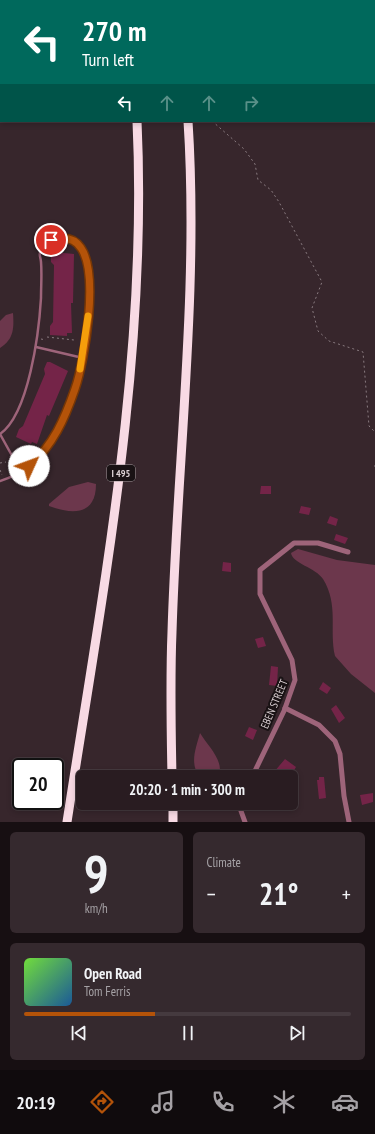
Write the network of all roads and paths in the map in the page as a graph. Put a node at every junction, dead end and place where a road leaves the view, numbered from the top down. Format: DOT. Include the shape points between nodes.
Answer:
graph roads {
  1 [pos="137,122"];
  2 [pos="188,122"];
  3 [pos="213,122"];
  4 [pos="45,251"];
  5 [pos="50,254"];
  6 [pos="47,337"];
  7 [pos="40,339"];
  8 [pos="46,340"];
  9 [pos="74,340"];
  10 [pos="36,348"];
  11 [pos="83,358"];
  12 [pos="375,432"];
  13 [pos="0,434"];
  14 [pos="6,462"];
  15 [pos="0,463"];
  16 [pos="375,465"];
  17 [pos="375,468"];
  18 [pos="0,470"];
  19 [pos="20,472"];
  20 [pos="3,476"];
  21 [pos="0,481"];
  22 [pos="348,552"];
  23 [pos="285,708"];
  24 [pos="172,770"];
  25 [pos="255,770"];
  26 [pos="173,810"];
  27 [pos="241,810"];
  28 [pos="67,822"];
  29 [pos="174,822"];
  30 [pos="245,822"];
  31 [pos="349,822"];
  1 -- 28 [label="highway, I 495" via="137,271 128,407 106,580"];
  2 -- 24 [label="highway" via="189,268 172,631"];
  3 -- 12 [label="path" via="244,149 255,164 258,180 271,190 279,202 322,282 312,308 318,331 329,341 364,352 370,426"];
  4 -- 5 [label="path"];
  6 -- 9 [label="path"];
  7 -- 8 [label="path"];
  10 -- 11 [label="lane"];
  10 -- 11 [label="lane" via="41,297 40,253 44,245 51,240 67,238 81,248 88,280 87,331"];
  10 -- 13 [label="lane" via="18,407 6,430"];
  11 -- 19 [label="lane" via="76,388 55,436 40,456"];
  13 -- 19 [label="lane"];
  14 -- 15 [label="path"];
  16 -- 17 [label="path"];
  18 -- 20 [label="path"];
  19 -- 21 [label="lane"];
  22 -- 23 [label="street, EBEN STREET" via="318,543 294,543 260,570 260,594 286,643 294,667 294,686"];
  23 -- 25 [label="street, EBEN STREET"];
  23 -- 31 [label="street" via="319,725 335,741 340,754"];
  26 -- 29 [label="highway"];
  27 -- 30 [label="street"];
}
